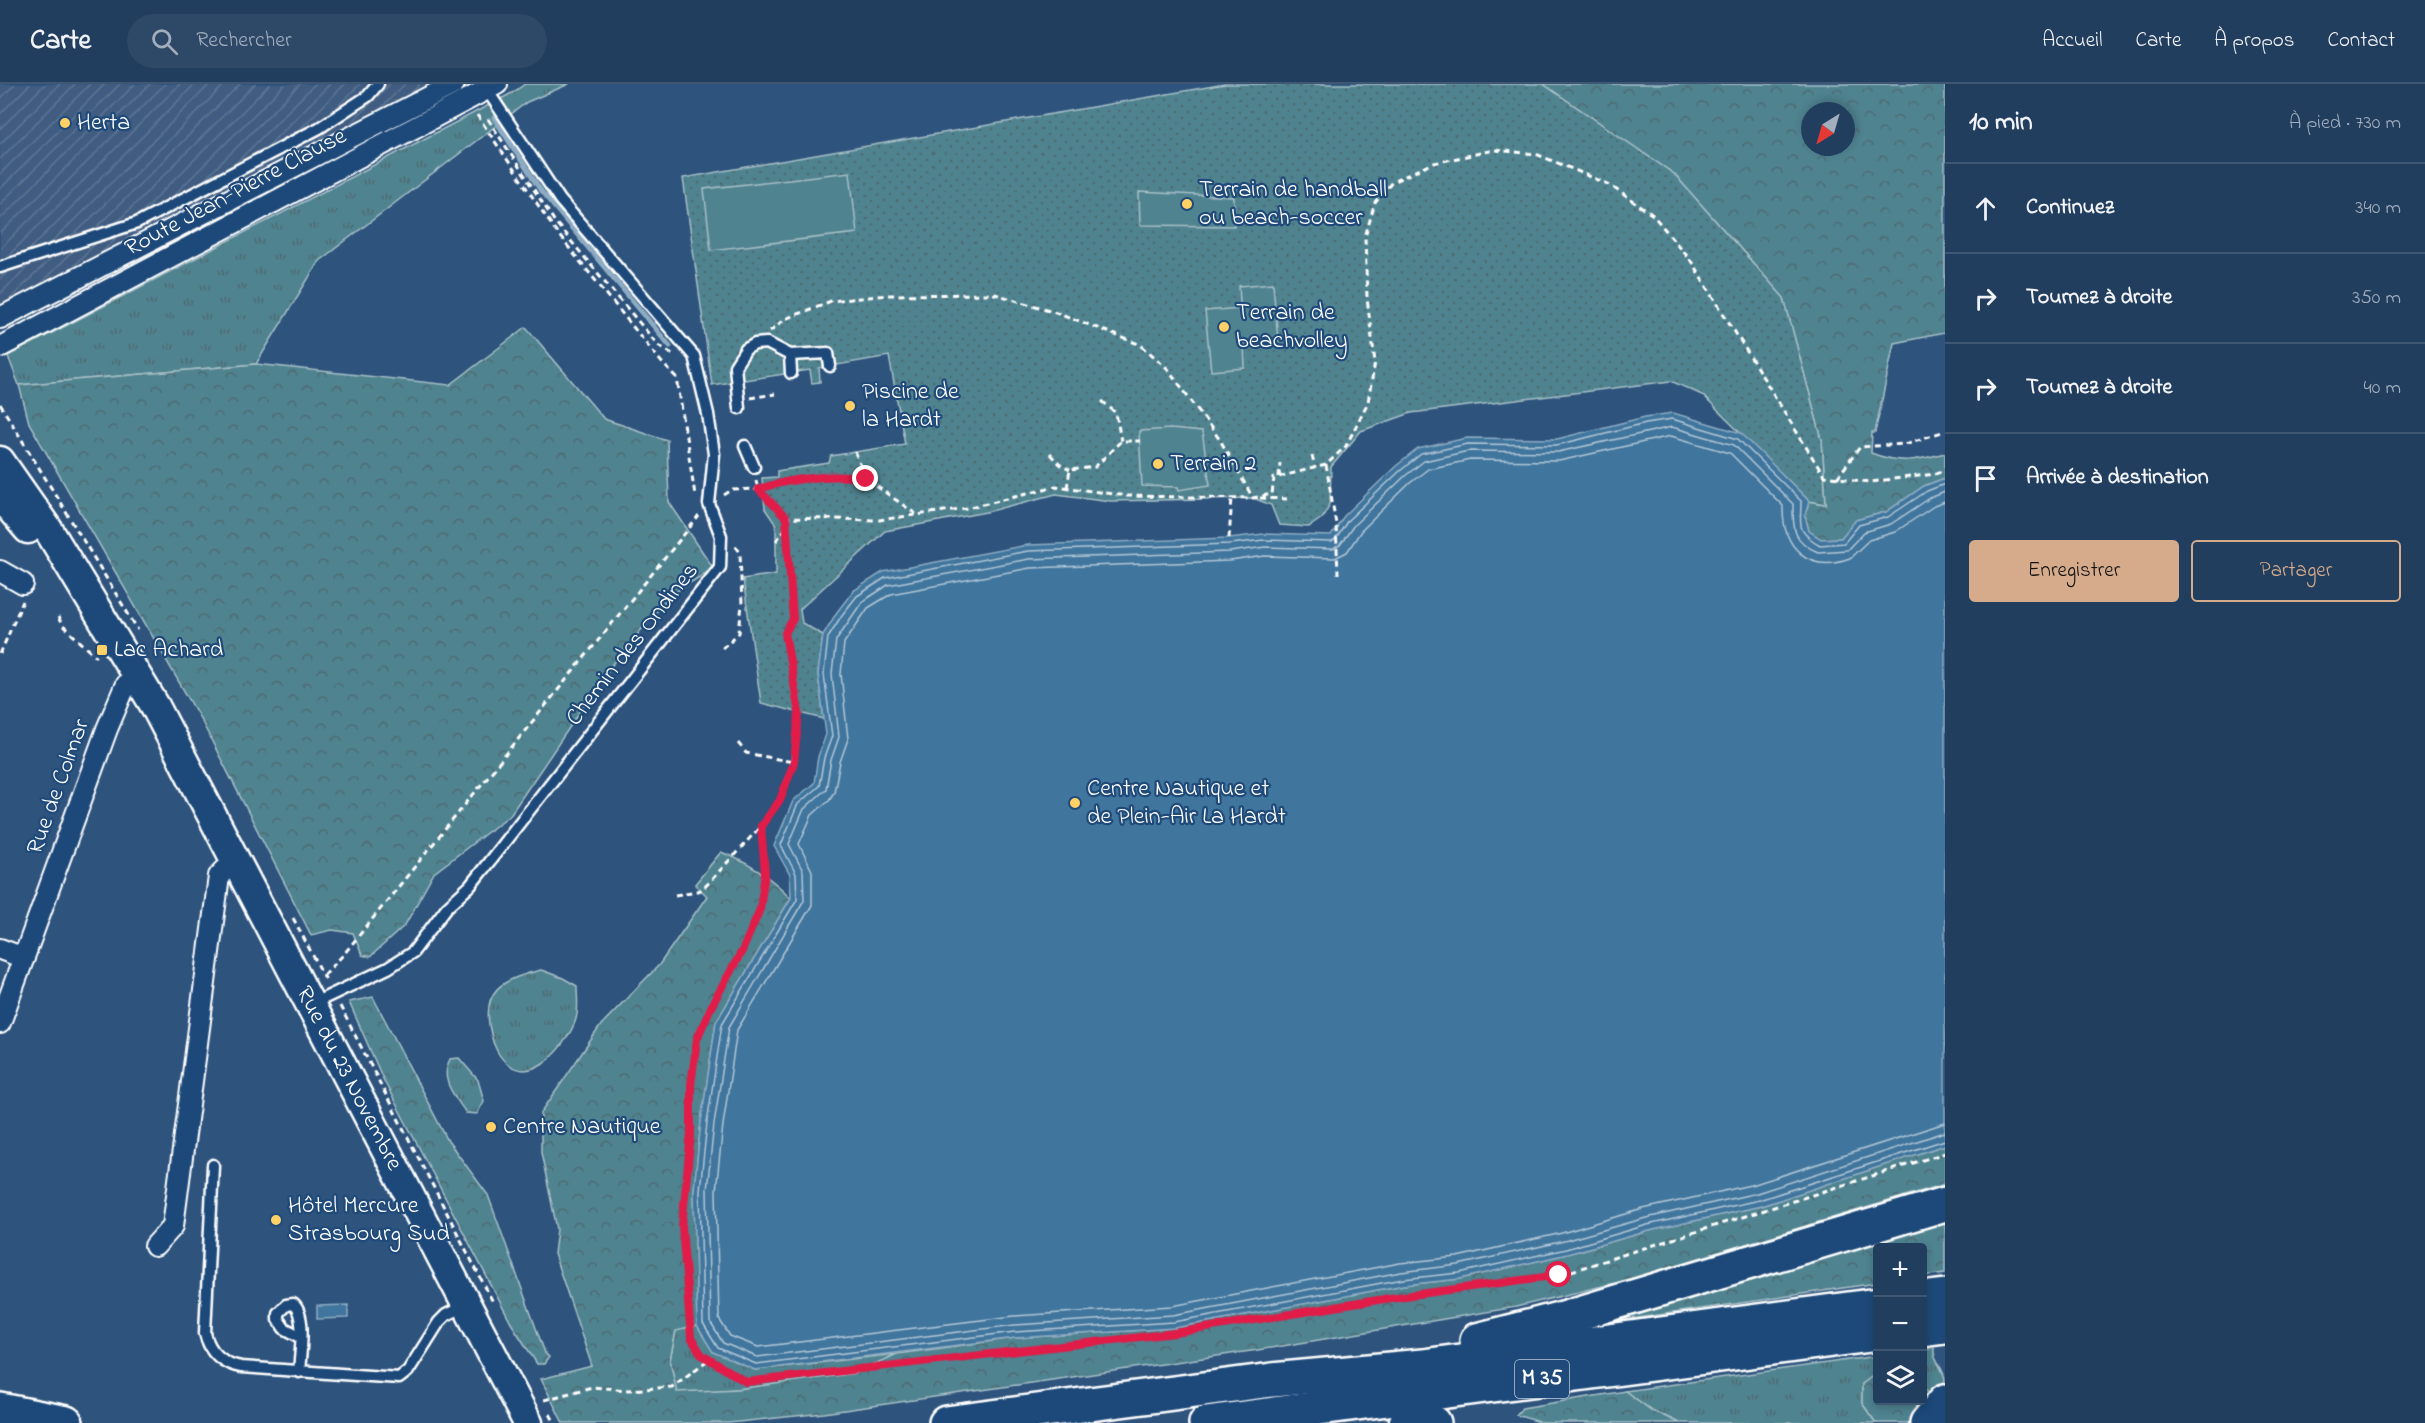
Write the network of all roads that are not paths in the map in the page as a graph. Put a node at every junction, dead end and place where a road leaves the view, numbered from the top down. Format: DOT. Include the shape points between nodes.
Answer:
graph roads {
  1 [pos="378,84"];
  2 [pos="454,84"];
  3 [pos="489,86"];
  4 [pos="0,267"];
  5 [pos="71,282"];
  6 [pos="0,318"];
  7 [pos="0,326"];
  8 [pos="0,347"];
  9 [pos="790,355"];
  10 [pos="830,366"];
  11 [pos="791,373"];
  12 [pos="739,408"];
  13 [pos="0,443"];
  14 [pos="745,446"];
  15 [pos="0,461"];
  16 [pos="754,467"];
  17 [pos="0,496"];
  18 [pos="49,531"];
  19 [pos="0,571"];
  20 [pos="23,584"];
  21 [pos="87,595"];
  22 [pos="139,676"];
  23 [pos="236,859"];
  24 [pos="0,949"];
  25 [pos="24,958"];
  26 [pos="6,985"];
  27 [pos="321,1000"];
  28 [pos="0,1023"];
  29 [pos="213,1165"];
  30 [pos="1945,1204"];
  31 [pos="155,1246"];
  32 [pos="1945,1296"];
  33 [pos="1927,1298"];
  34 [pos="466,1305"];
  35 [pos="1873,1306"];
  36 [pos="1945,1326"];
  37 [pos="1927,1328"];
  38 [pos="1873,1336"];
  39 [pos="301,1337"];
  40 [pos="1423,1366"];
  41 [pos="299,1372"];
  42 [pos="1945,1401"];
  43 [pos="0,1410"];
  44 [pos="536,1412"];
  45 [pos="66,1423"];
  46 [pos="946,1423"];
  47 [pos="1206,1423"];
  48 [pos="1406,1423"];
  49 [pos="1434,1423"];
  50 [pos="1927,1423"];
  1 -- 4 [label="lane" via="368,96 319,128 136,223"];
  2 -- 5 [label="street, Route Jean-Pierre Clause"];
  3 -- 8 [label="street, Route Jean-Pierre Clause"];
  3 -- 27 [label="lane, Chemin des Ondines" via="560,200 694,356 714,454 709,504 721,536 720,567 470,886 447,907 413,952"];
  5 -- 6 [label="street, Route Jean-Pierre Clause"];
  5 -- 7 [label="street, Route Jean-Pierre Clause" via="70,291"];
  9 -- 10 [label="lane" via="828,353"];
  9 -- 11 [label="lane"];
  9 -- 12 [label="lane" via="767,344 746,349 735,366"];
  13 -- 18 [label="main road, Rue du 23 Novembre" via="50,518"];
  14 -- 16 [label="lane"];
  15 -- 18 [label="main road, Rue du 23 Novembre"];
  17 -- 21 [label="main road, Rue du 23 Novembre"];
  18 -- 21 [label="main road, Rue du 23 Novembre"];
  19 -- 20 [label="street"];
  21 -- 22 [label="main road, Rue du 23 Novembre"];
  22 -- 23 [label="main road, Rue du 23 Novembre"];
  22 -- 25 [label="street, Rue de Colmar" via="126,684 107,729"];
  23 -- 27 [label="main road, Rue du 23 Novembre"];
  23 -- 31 [label="street" via="219,876 173,1226"];
  24 -- 25 [label="street"];
  25 -- 26 [label="street, Rue de Colmar"];
  26 -- 28 [label="street, Rue de Colmar"];
  27 -- 34 [label="main road, Rue du 23 Novembre"];
  29 -- 41 [label="lane" via="207,1340 220,1359 234,1366"];
  30 -- 40 [label="highway" via="1563,1318 1446,1346"];
  32 -- 33 [label="highway"];
  34 -- 41 [label="lane" via="439,1322 408,1371 399,1378"];
  34 -- 44 [label="main road, Rue du 23 Novembre"];
  35 -- 40 [label="highway, M 35"];
  36 -- 37 [label="highway"];
  38 -- 47 [label="highway, M 35"];
  39 -- 41 [label="lane"];
  40 -- 46 [label="highway, M 35" via="1272,1380"];
  42 -- 50 [label="highway"];
  43 -- 45 [label="highway"];
  48 -- 49 [label="highway"];
}
